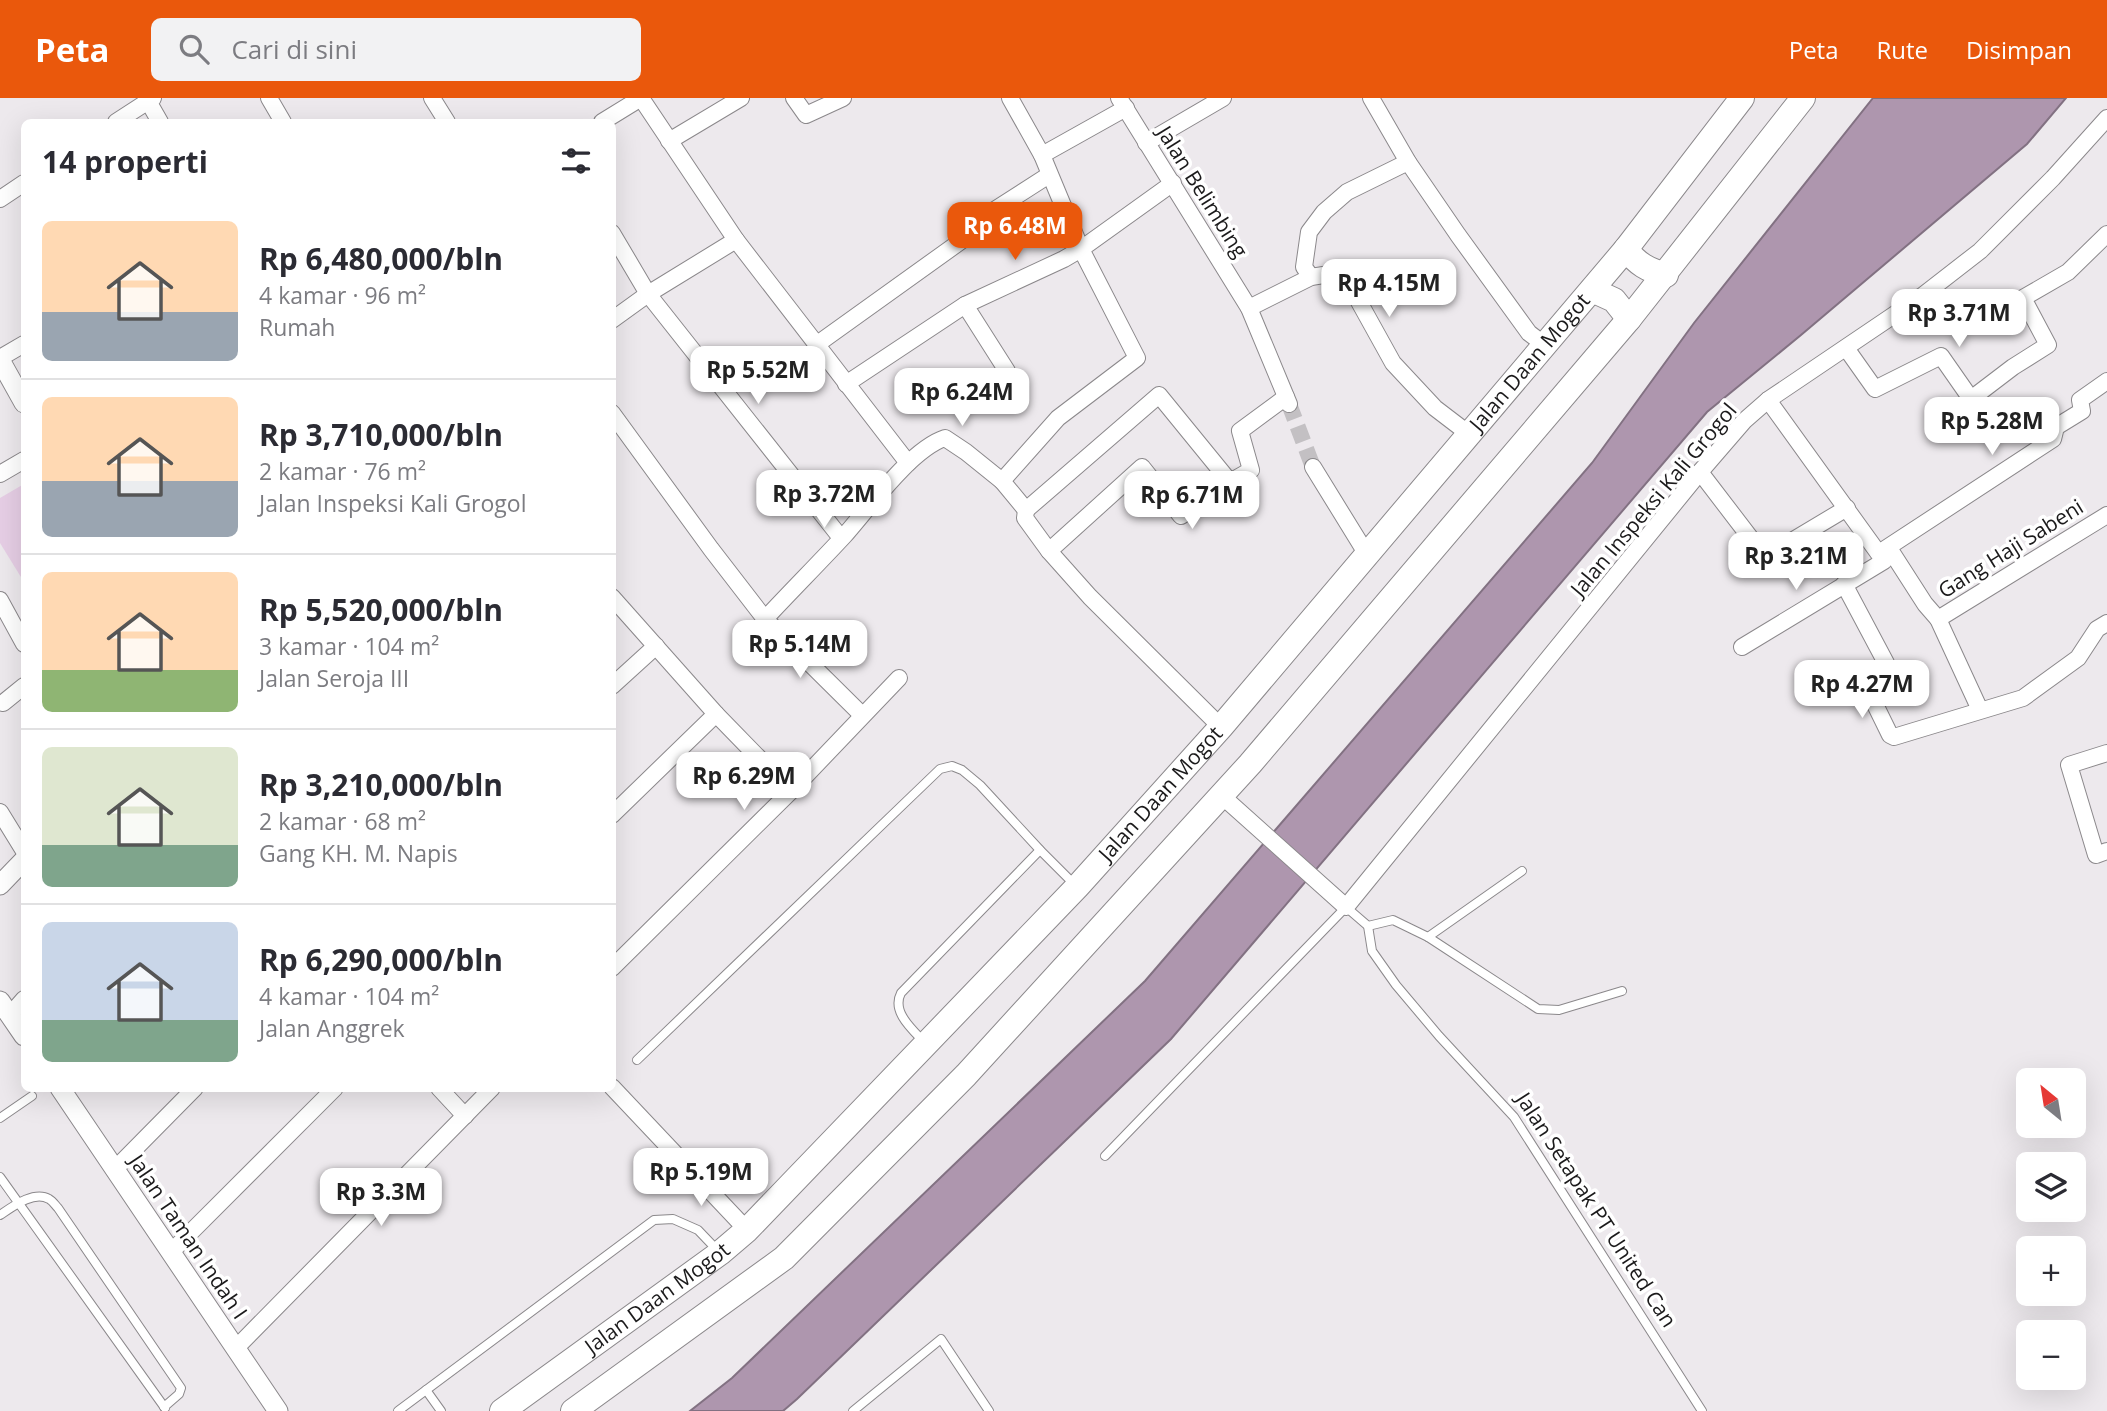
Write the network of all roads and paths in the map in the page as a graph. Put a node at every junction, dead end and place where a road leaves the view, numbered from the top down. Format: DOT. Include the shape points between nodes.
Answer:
graph roads {
  1 [pos="269,98"];
  2 [pos="432,98"];
  3 [pos="641,98"];
  4 [pos="741,98"];
  5 [pos="794,98"];
  6 [pos="844,98"];
  7 [pos="1010,98"];
  8 [pos="1223,98"];
  9 [pos="1371,98"];
  10 [pos="1742,98"];
  11 [pos="1803,98"];
  12 [pos="150,100"];
  13 [pos="1123,103"];
  14 [pos="2107,118"];
  15 [pos="121,119"];
  16 [pos="159,119"];
  17 [pos="282,119"];
  18 [pos="445,119"];
  19 [pos="607,119"];
  20 [pos="669,141"];
  21 [pos="1146,143"];
  22 [pos="1041,155"];
  23 [pos="1408,162"];
  24 [pos="1049,175"];
  25 [pos="1173,183"];
  26 [pos="21,185"];
  27 [pos="0,199"];
  28 [pos="2107,234"];
  29 [pos="616,240"];
  30 [pos="736,240"];
  31 [pos="1081,249"];
  32 [pos="1626,249"];
  33 [pos="1666,275"];
  34 [pos="1311,277"];
  35 [pos="1592,290"];
  36 [pos="648,294"];
  37 [pos="965,305"];
  38 [pos="1249,308"];
  39 [pos="616,317"];
  40 [pos="1629,319"];
  41 [pos="816,345"];
  42 [pos="21,346"];
  43 [pos="1546,346"];
  44 [pos="1846,348"];
  45 [pos="0,359"];
  46 [pos="1007,371"];
  47 [pos="2107,380"];
  48 [pos="846,384"];
  49 [pos="21,398"];
  50 [pos="1768,400"];
  51 [pos="616,419"];
  52 [pos="1469,434"];
  53 [pos="21,462"];
  54 [pos="908,463"];
  55 [pos="1313,467"];
  56 [pos="1700,472"];
  57 [pos="0,474"];
  58 [pos="1002,481"];
  59 [pos="1230,482"];
  60 [pos="1847,508"];
  61 [pos="1026,510"];
  62 [pos="2107,515"];
  63 [pos="841,538"];
  64 [pos="1884,550"];
  65 [pos="1049,551"];
  66 [pos="1366,554"];
  67 [pos="1844,584"];
  68 [pos="0,600"];
  69 [pos="616,601"];
  70 [pos="765,619"];
  71 [pos="1938,619"];
  72 [pos="2107,623"];
  73 [pos="21,638"];
  74 [pos="656,646"];
  75 [pos="1742,647"];
  76 [pos="899,678"];
  77 [pos="616,682"];
  78 [pos="21,688"];
  79 [pos="3,703"];
  80 [pos="1980,710"];
  81 [pos="716,714"];
  82 [pos="862,715"];
  83 [pos="1221,727"];
  84 [pos="2107,754"];
  85 [pos="791,791"];
  86 [pos="1227,801"];
  87 [pos="616,811"];
  88 [pos="0,812"];
  89 [pos="21,846"];
  90 [pos="1040,850"];
  91 [pos="2107,851"];
  92 [pos="21,863"];
  93 [pos="1522,872"];
  94 [pos="0,885"];
  95 [pos="1077,887"];
  96 [pos="1343,904"];
  97 [pos="1368,926"];
  98 [pos="1428,937"];
  99 [pos="616,964"];
  100 [pos="1622,991"];
  101 [pos="21,1000"];
  102 [pos="5,1008"];
  103 [pos="21,1032"];
  104 [pos="927,1045"];
  105 [pos="637,1060"];
  106 [pos="616,1091"];
  107 [pos="64,1092"];
  108 [pos="191,1092"];
  109 [pos="331,1092"];
  110 [pos="443,1092"];
  111 [pos="488,1092"];
  112 [pos="32,1096"];
  113 [pos="465,1116"];
  114 [pos="0,1118"];
  115 [pos="1105,1156"];
  116 [pos="114,1170"];
  117 [pos="0,1177"];
  118 [pos="18,1203"];
  119 [pos="0,1215"];
  120 [pos="747,1230"];
  121 [pos="171,1252"];
  122 [pos="720,1253"];
  123 [pos="236,1348"];
  124 [pos="426,1390"];
  125 [pos="166,1409"];
  126 [pos="278,1411"];
  127 [pos="398,1411"];
  128 [pos="441,1411"];
  129 [pos="502,1411"];
  130 [pos="573,1411"];
  131 [pos="853,1411"];
  132 [pos="989,1411"];
  133 [pos="1702,1411"];
  1 -- 17 [label="street"];
  2 -- 18 [label="street"];
  3 -- 19 [label="street"];
  3 -- 20 [label="street"];
  4 -- 20 [label="street"];
  5 -- 6 [label="street" via="806,115"];
  7 -- 22 [label="street"];
  8 -- 21 [label="street"];
  9 -- 23 [label="street"];
  10 -- 32 [label="highway, Jalan Daan Mogot"];
  11 -- 33 [label="highway, Jalan Daan Mogot"];
  12 -- 15 [label="street"];
  12 -- 16 [label="street"];
  13 -- 21 [label="street, Jalan Belimbing"];
  13 -- 22 [label="street"];
  14 -- 44 [label="street, Jalan Inspeksi Kali Grogol" via="1980,251"];
  20 -- 30 [label="street"];
  21 -- 25 [label="street, Jalan Belimbing"];
  22 -- 24 [label="street"];
  23 -- 34 [label="street" via="1348,192 1324,212 1308,232 1304,267"];
  23 -- 43 [label="street" via="1529,333"];
  24 -- 31 [label="street"];
  24 -- 41 [label="street" via="982,218 961,241"];
  25 -- 31 [label="street"];
  25 -- 38 [label="street, Jalan Belimbing"];
  26 -- 27 [label="street"];
  28 -- 44 [label="street" via="2068,272 2023,298 2048,345 1971,400 1941,356 1875,389"];
  29 -- 36 [label="street"];
  30 -- 36 [label="street"];
  30 -- 41 [label="street"];
  31 -- 37 [label="street"];
  31 -- 58 [label="street" via="1137,358 1058,418"];
  32 -- 33 [label="highway" via="1644,267"];
  32 -- 35 [label="highway, Jalan Daan Mogot"];
  33 -- 40 [label="highway, Jalan Daan Mogot"];
  34 -- 38 [label="street"];
  34 -- 52 [label="street" via="1336,273 1347,280 1393,363 1435,408"];
  35 -- 40 [label="highway" via="1614,300"];
  35 -- 43 [label="highway, Jalan Daan Mogot"];
  36 -- 39 [label="street"];
  36 -- 63 [label="street"];
  37 -- 46 [label="street"];
  37 -- 48 [label="street"];
  38 -- 59 [label="street, Jalan Belimbing" via="1288,401 1240,431 1251,470"];
  40 -- 86 [label="highway, Jalan Daan Mogot"];
  41 -- 48 [label="street"];
  42 -- 45 [label="street"];
  43 -- 52 [label="highway, Jalan Daan Mogot"];
  44 -- 50 [label="street, Jalan Inspeksi Kali Grogol"];
  45 -- 49 [label="street"];
  47 -- 64 [label="street" via="2080,400 2082,411 2056,427 2053,439"];
  48 -- 54 [label="street"];
  50 -- 56 [label="street, Jalan Inspeksi Kali Grogol"];
  50 -- 60 [label="street, Gang Haji Sabeni"];
  51 -- 70 [label="street"];
  52 -- 66 [label="highway, Jalan Daan Mogot"];
  53 -- 57 [label="street"];
  54 -- 58 [label="street" via="945,438"];
  54 -- 63 [label="street"];
  55 -- 66 [label="street"];
  56 -- 60 [label="street" via="1765,557"];
  56 -- 96 [label="street, Jalan Inspeksi Kali Grogol"];
  58 -- 61 [label="street"];
  59 -- 61 [label="street" via="1159,395"];
  59 -- 65 [label="street" via="1181,516 1142,467"];
  60 -- 64 [label="street, Gang Haji Sabeni"];
  61 -- 65 [label="street" via="1025,518"];
  62 -- 71 [label="street, Gang Haji Sabeni"];
  63 -- 70 [label="street"];
  64 -- 67 [label="street" via="1884,561"];
  64 -- 71 [label="street, Gang Haji Sabeni"];
  65 -- 83 [label="street"];
  66 -- 83 [label="highway, Jalan Daan Mogot"];
  67 -- 75 [label="street"];
  67 -- 80 [label="street" via="1886,663 1886,669 1865,684 1889,735"];
  68 -- 73 [label="street"];
  69 -- 74 [label="street"];
  70 -- 82 [label="street"];
  71 -- 80 [label="street, Gang Haji Sabeni"];
  72 -- 80 [label="street" via="2097,629 2078,657 2023,698"];
  74 -- 77 [label="street"];
  74 -- 81 [label="street"];
  76 -- 82 [label="street"];
  78 -- 79 [label="street"];
  81 -- 85 [label="street"];
  81 -- 87 [label="street"];
  82 -- 85 [label="street"];
  83 -- 95 [label="highway, Jalan Daan Mogot"];
  84 -- 91 [label="street" via="2069,765 2096,855"];
  85 -- 99 [label="street"];
  86 -- 96 [label="street"];
  86 -- 130 [label="highway, Jalan Daan Mogot" via="784,1258"];
  88 -- 89 [label="street"];
  90 -- 95 [label="lane"];
  90 -- 104 [label="lane" via="898,998 904,1019"];
  90 -- 105 [label="lane" via="962,770 952,766 940,769"];
  92 -- 94 [label="street"];
  93 -- 98 [label="lane"];
  95 -- 104 [label="highway, Jalan Daan Mogot"];
  96 -- 97 [label="lane"];
  96 -- 115 [label="lane"];
  97 -- 98 [label="lane" via="1393,920"];
  97 -- 133 [label="lane, Jalan Setapak PT United Can" via="1373,951 1396,985 1514,1117"];
  98 -- 100 [label="lane" via="1538,1009 1559,1010"];
  101 -- 102 [label="street"];
  102 -- 103 [label="street"];
  104 -- 120 [label="highway, Jalan Daan Mogot"];
  106 -- 120 [label="street"];
  107 -- 116 [label="street, Jalan Taman Indah I"];
  108 -- 116 [label="street"];
  109 -- 121 [label="street"];
  110 -- 113 [label="street"];
  111 -- 113 [label="street"];
  112 -- 114 [label="lane"];
  113 -- 123 [label="street"];
  116 -- 121 [label="street, Jalan Taman Indah I"];
  117 -- 118 [label="lane"];
  118 -- 119 [label="lane"];
  118 -- 125 [label="lane"];
  118 -- 125 [label="lane" via="39,1196 58,1208 181,1388"];
  120 -- 122 [label="highway, Jalan Daan Mogot"];
  121 -- 123 [label="street, Jalan Taman Indah I"];
  122 -- 124 [label="lane" via="698,1230 673,1219 654,1220"];
  122 -- 129 [label="highway, Jalan Daan Mogot"];
  123 -- 126 [label="street, Jalan Taman Indah I"];
  124 -- 127 [label="lane"];
  124 -- 128 [label="lane"];
  131 -- 132 [label="lane" via="941,1339"];
}
